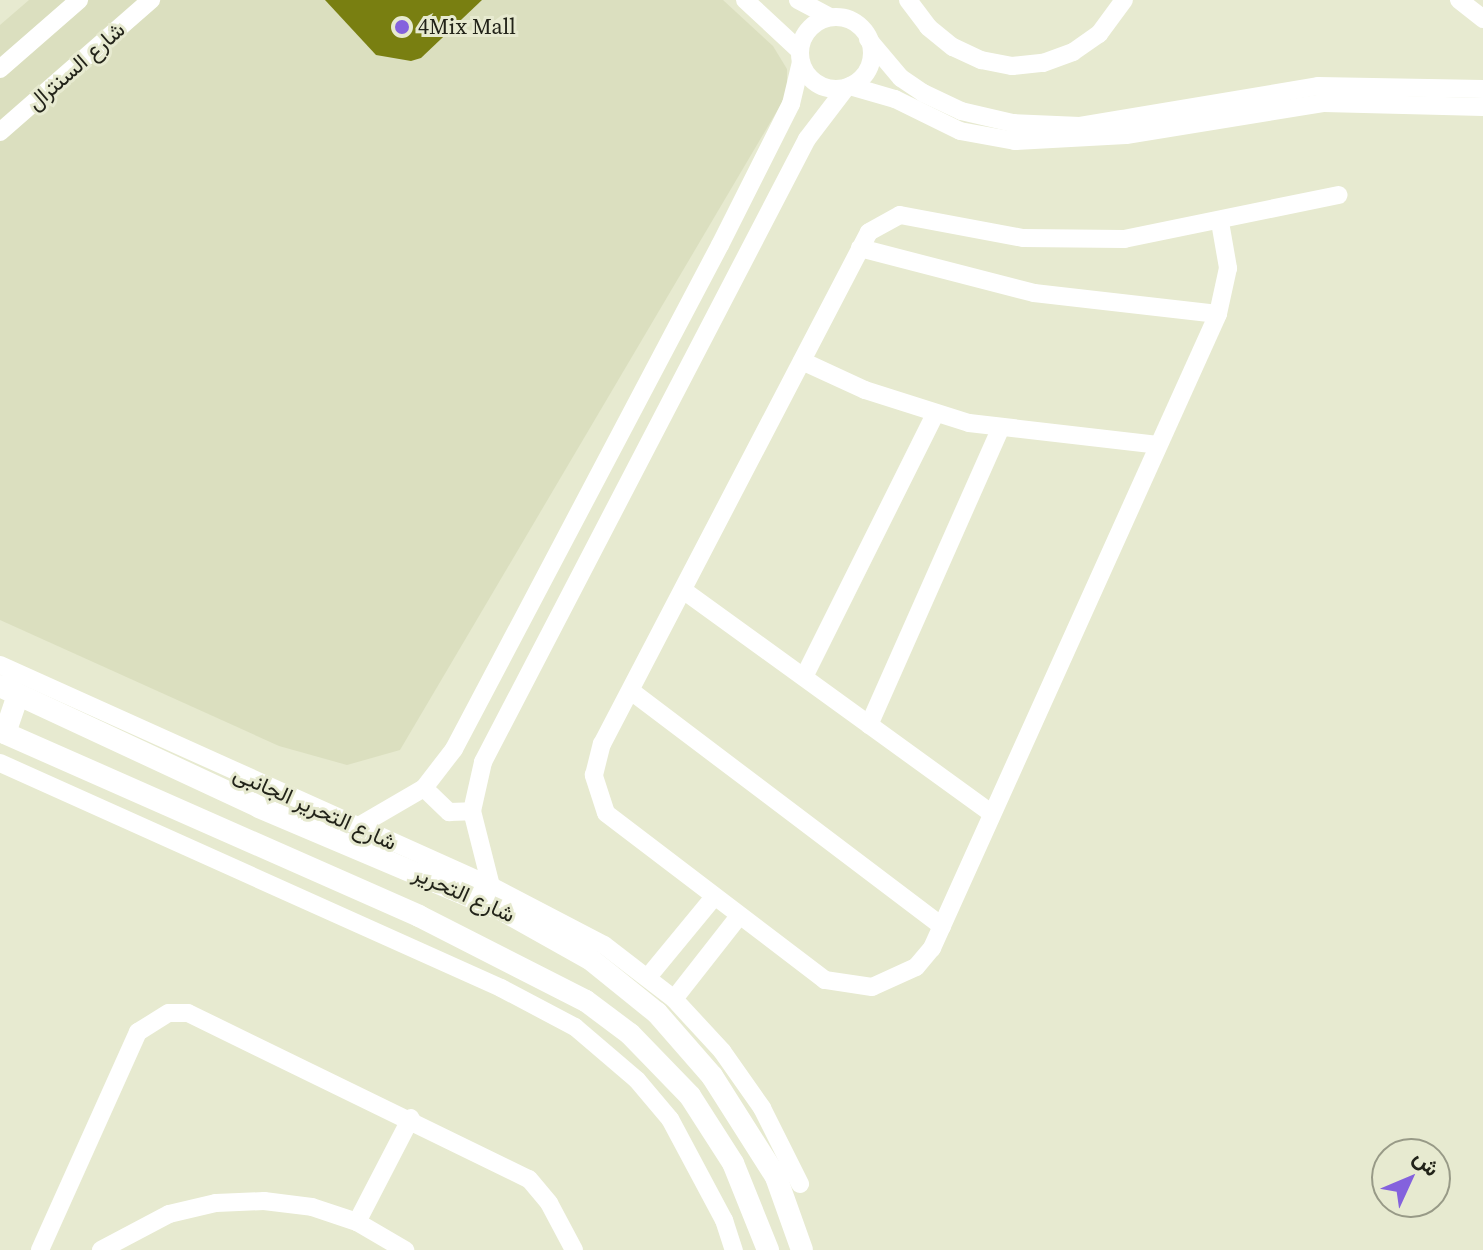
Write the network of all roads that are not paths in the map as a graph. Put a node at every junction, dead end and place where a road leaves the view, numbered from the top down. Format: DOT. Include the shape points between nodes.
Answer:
graph roads {
  1 [pos="79,0"];
  2 [pos="151,0"];
  3 [pos="745,0"];
  4 [pos="798,0"];
  5 [pos="908,0"];
  6 [pos="1124,0"];
  7 [pos="1459,0"];
  8 [pos="830,17"];
  9 [pos="1483,19"];
  10 [pos="868,39"];
  11 [pos="800,56"];
  12 [pos="4,64"];
  13 [pos="848,87"];
  14 [pos="1483,89"];
  15 [pos="1483,107"];
  16 [pos="0,132"];
  17 [pos="1339,195"];
  18 [pos="1220,222"];
  19 [pos="720,245"];
  20 [pos="860,248"];
  21 [pos="745,258"];
  22 [pos="1218,314"];
  23 [pos="802,361"];
  24 [pos="935,414"];
  25 [pos="1000,429"];
  26 [pos="1158,445"];
  27 [pos="683,590"];
  28 [pos="524,618"];
  29 [pos="550,632"];
  30 [pos="0,665"];
  31 [pos="804,677"];
  32 [pos="9,691"];
  33 [pos="631,691"];
  34 [pos="869,725"];
  35 [pos="2,732"];
  36 [pos="0,763"];
  37 [pos="424,788"];
  38 [pos="262,797"];
  39 [pos="472,811"];
  40 [pos="990,812"];
  41 [pos="211,822"];
  42 [pos="357,827"];
  43 [pos="198,851"];
  44 [pos="491,886"];
  45 [pos="714,897"];
  46 [pos="739,916"];
  47 [pos="553,926"];
  48 [pos="942,926"];
  49 [pos="514,962"];
  50 [pos="648,977"];
  51 [pos="501,988"];
  52 [pos="674,999"];
  53 [pos="738,1113"];
  54 [pos="411,1118"];
  55 [pos="712,1128"];
  56 [pos="800,1184"];
  57 [pos="357,1222"];
  58 [pos="40,1250"];
  59 [pos="101,1250"];
  60 [pos="405,1250"];
  61 [pos="574,1250"];
  62 [pos="734,1250"];
  63 [pos="768,1250"];
  64 [pos="802,1250"];
  1 -- 12 [label="street"];
  2 -- 16 [label="street, شارع السنترال"];
  3 -- 11 [label="street"];
  4 -- 8 [label="street"];
  5 -- 6 [label="street" via="928,27 953,47 1012,66 1043,63 1073,52 1099,34"];
  7 -- 9 [label="street"];
  8 -- 10 [label="street" via="859,26"];
  8 -- 11 [label="street" via="815,23"];
  10 -- 13 [label="street" via="871,61"];
  10 -- 14 [label="street" via="901,78 923,93 961,111 1013,123 1080,126 1318,86"];
  11 -- 13 [label="street" via="823,87"];
  11 -- 19 [label="street" via="791,104"];
  13 -- 15 [label="street" via="895,99 960,131 1015,141 1126,135 1324,103"];
  13 -- 21 [label="street" via="807,139"];
  17 -- 18 [label="street"];
  18 -- 20 [label="street" via="1124,239 1076,241 1023,238 900,215 883,221"];
  18 -- 22 [label="street" via="1228,268"];
  19 -- 21 [label="street"];
  19 -- 28 [label="street"];
  20 -- 22 [label="street" via="1034,293"];
  20 -- 23 [label="street"];
  21 -- 29 [label="street"];
  22 -- 26 [label="street"];
  23 -- 24 [label="street"];
  23 -- 27 [label="street"];
  24 -- 25 [label="street"];
  24 -- 31 [label="street"];
  25 -- 26 [label="street"];
  25 -- 34 [label="street"];
  26 -- 40 [label="street"];
  27 -- 31 [label="street"];
  27 -- 33 [label="street"];
  28 -- 29 [label="street"];
  28 -- 37 [label="street" via="454,749"];
  29 -- 39 [label="street" via="483,762"];
  30 -- 38 [label="street, شارع التحرير الجانبى"];
  31 -- 34 [label="street"];
  32 -- 35 [label="street"];
  32 -- 38 [label="street, شارع التحرير"];
  33 -- 45 [label="street" via="598,755 596,795 606,813"];
  33 -- 48 [label="street"];
  34 -- 40 [label="street"];
  35 -- 41 [label="street, شارع التحرير"];
  36 -- 43 [label="street"];
  37 -- 39 [label="street" via="449,812"];
  37 -- 42 [label="street"];
  38 -- 42 [label="street, شارع التحرير الجانبى"];
  38 -- 47 [label="street, شارع التحرير"];
  39 -- 44 [label="street"];
  40 -- 48 [label="street"];
  41 -- 43 [label="street"];
  41 -- 49 [label="street, شارع التحرير"];
  42 -- 44 [label="street, شارع التحرير الجانبى"];
  43 -- 51 [label="street"];
  44 -- 47 [label="street, شارع التحرير الجانبى"];
  45 -- 46 [label="street"];
  45 -- 50 [label="street"];
  46 -- 48 [label="street" via="825,980 848,987 872,987 906,974 932,948"];
  46 -- 52 [label="street"];
  47 -- 50 [label="street, شارع التحرير الجانبى"];
  47 -- 53 [label="street, شارع التحرير" via="687,1043"];
  49 -- 51 [label="street"];
  49 -- 55 [label="street, شارع التحرير" via="586,1001 630,1034 690,1096"];
  50 -- 52 [label="street, شارع التحرير الجانبى"];
  51 -- 62 [label="street" via="575,1027 637,1080 670,1119 696,1162"];
  52 -- 56 [label="street, شارع التحرير الجانبى" via="743,1079"];
  53 -- 55 [label="street"];
  53 -- 64 [label="street, شارع التحرير" via="776,1177"];
  54 -- 57 [label="street"];
  54 -- 58 [label="street" via="188,1013 169,1013 138,1032"];
  54 -- 61 [label="street" via="529,1179 549,1203"];
  55 -- 63 [label="street, شارع التحرير" via="748,1195"];
  57 -- 59 [label="street" via="296,1205 216,1203 169,1214"];
  57 -- 60 [label="street"];
}
